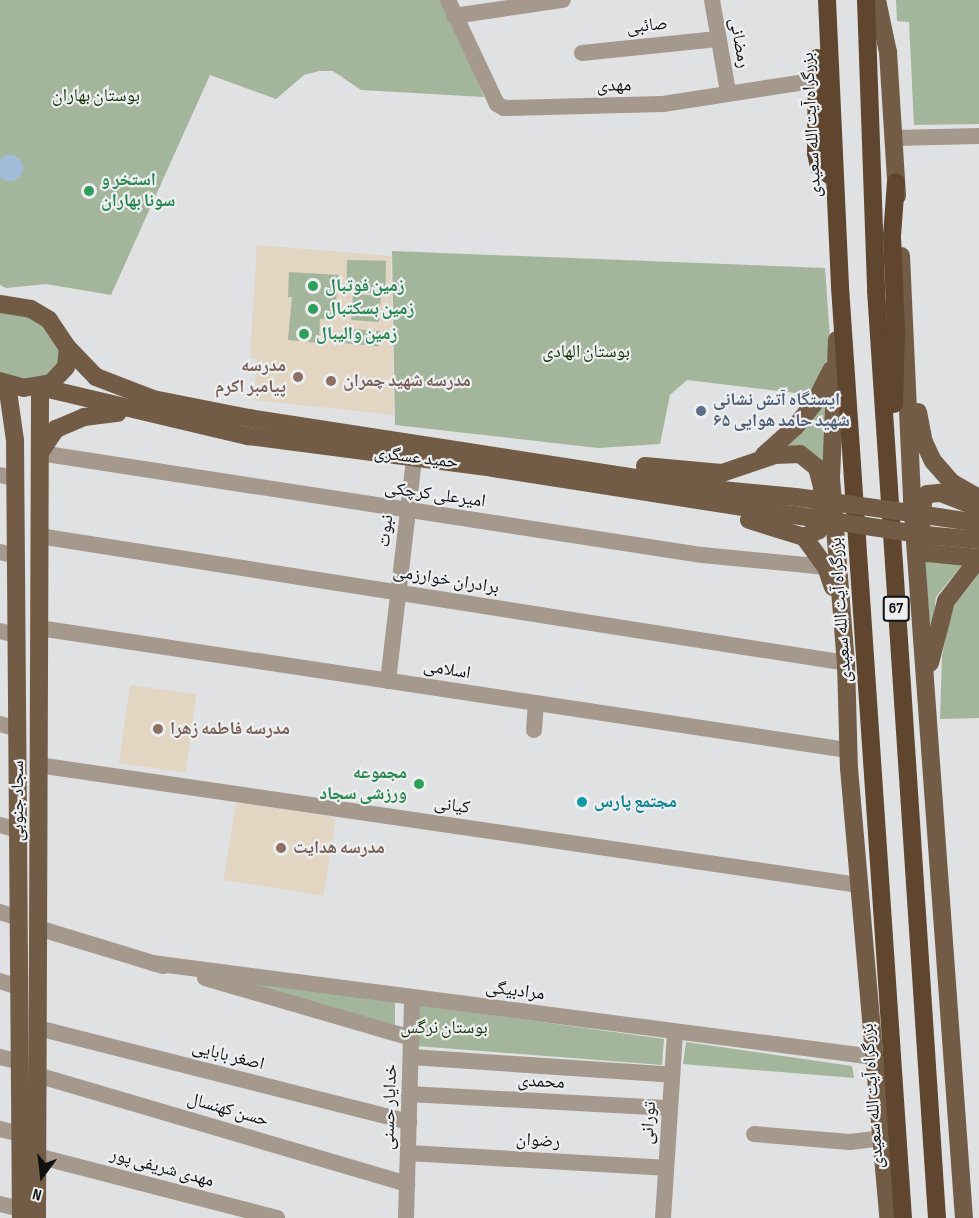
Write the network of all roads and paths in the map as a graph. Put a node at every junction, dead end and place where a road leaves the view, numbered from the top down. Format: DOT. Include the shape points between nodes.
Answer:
graph roads {
  1 [pos="448,0"];
  2 [pos="562,0"];
  3 [pos="712,0"];
  4 [pos="817,0"];
  5 [pos="827,0"];
  6 [pos="866,0"];
  7 [pos="877,0"];
  8 [pos="454,16"];
  9 [pos="717,39"];
  10 [pos="582,53"];
  11 [pos="818,80"];
  12 [pos="728,92"];
  13 [pos="979,136"];
  14 [pos="895,138"];
  15 [pos="835,179"];
  16 [pos="896,182"];
  17 [pos="840,287"];
  18 [pos="0,304"];
  19 [pos="907,337"];
  20 [pos="68,348"];
  21 [pos="837,357"];
  22 [pos="3,383"];
  23 [pos="40,387"];
  24 [pos="7,411"];
  25 [pos="142,414"];
  26 [pos="416,452"];
  27 [pos="40,453"];
  28 [pos="889,453"];
  29 [pos="754,463"];
  30 [pos="8,476"];
  31 [pos="979,498"];
  32 [pos="795,506"];
  33 [pos="979,508"];
  34 [pos="408,510"];
  35 [pos="979,523"];
  36 [pos="39,536"];
  37 [pos="804,537"];
  38 [pos="979,540"];
  39 [pos="8,554"];
  40 [pos="979,558"];
  41 [pos="826,567"];
  42 [pos="399,593"];
  43 [pos="839,604"];
  44 [pos="39,628"];
  45 [pos="8,633"];
  46 [pos="846,663"];
  47 [pos="926,679"];
  48 [pos="388,681"];
  49 [pos="536,703"];
  50 [pos="9,726"];
  51 [pos="534,730"];
  52 [pos="849,750"];
  53 [pos="39,765"];
  54 [pos="9,828"];
  55 [pos="859,885"];
  56 [pos="0,912"];
  57 [pos="18,918"];
  58 [pos="38,928"];
  59 [pos="152,963"];
  60 [pos="0,981"];
  61 [pos="19,987"];
  62 [pos="38,988"];
  63 [pos="412,997"];
  64 [pos="38,1028"];
  65 [pos="675,1032"];
  66 [pos="411,1038"];
  67 [pos="0,1057"];
  68 [pos="411,1057"];
  69 [pos="874,1058"];
  70 [pos="20,1062"];
  71 [pos="38,1075"];
  72 [pos="672,1075"];
  73 [pos="409,1094"];
  74 [pos="670,1108"];
  75 [pos="409,1122"];
  76 [pos="0,1129"];
  77 [pos="754,1134"];
  78 [pos="29,1135"];
  79 [pos="881,1138"];
  80 [pos="408,1153"];
  81 [pos="37,1156"];
  82 [pos="666,1168"];
  83 [pos="407,1184"];
  84 [pos="0,1204"];
  85 [pos="20,1214"];
  86 [pos="37,1218"];
  87 [pos="277,1218"];
  88 [pos="406,1218"];
  89 [pos="663,1218"];
  90 [pos="888,1218"];
  91 [pos="903,1218"];
  92 [pos="937,1218"];
  93 [pos="964,1218"];
  1 -- 8 [label="street"];
  2 -- 8 [label="street"];
  3 -- 9 [label="street, رمضانی"];
  4 -- 11 [label="highway"];
  5 -- 15 [label="highway, بزرگراه آیت الله سعیدی / 67"];
  6 -- 28 [label="highway, 67" via="876,278"];
  7 -- 14 [label="main road" via="888,52"];
  8 -- 12 [label="street, مهدی" via="500,106 663,104"];
  9 -- 10 [label="street, صائبی"];
  9 -- 12 [label="street, رمضانی"];
  11 -- 12 [label="street, مهدی"];
  11 -- 15 [label="highway" via="816,153 819,167"];
  13 -- 14 [label="street"];
  14 -- 16 [label="main road"];
  15 -- 17 [label="highway, بزرگراه آیت الله سعیدی / 67"];
  16 -- 19 [label="main road"];
  16 -- 28 [label="highway" via="892,236 897,378"];
  17 -- 21 [label="main road"];
  17 -- 91 [label="highway, بزرگراه آیت الله سعیدی / 67"];
  18 -- 20 [label="main road, حمید عسگری" via="31,309 49,320"];
  19 -- 31 [label="main road" via="924,442 951,482"];
  19 -- 47 [label="main road" via="912,500"];
  20 -- 23 [label="main road" via="62,373"];
  20 -- 26 [label="main road, حمید عسگری" via="96,377 153,399"];
  21 -- 29 [label="main road" via="815,402 795,427"];
  21 -- 43 [label="main road" via="831,478"];
  22 -- 23 [label="main road, حمید عسگری"];
  22 -- 24 [label="main road, سجاد جنوبی"];
  23 -- 25 [label="main road, حمید عسگری"];
  23 -- 27 [label="main road, سجاد جنوبی"];
  24 -- 30 [label="main road, سجاد جنوبی"];
  25 -- 26 [label="main road, حمید عسگری" via="248,436"];
  25 -- 27 [label="main road" via="110,413 73,421 48,435"];
  26 -- 29 [label="main road" via="496,447 698,473 722,473"];
  26 -- 32 [label="main road, حمید عسگری"];
  26 -- 34 [label="street, نبوت"];
  26 -- 37 [label="main road" via="492,478 770,524"];
  27 -- 34 [label="street, امیرعلی کرچکی"];
  27 -- 36 [label="main road, سجاد جنوبی"];
  28 -- 92 [label="highway, 67"];
  29 -- 37 [label="main road" via="791,453 808,458 817,468 822,487 819,530"];
  30 -- 39 [label="main road, سجاد جنوبی"];
  32 -- 35 [label="main road, bridge"];
  32 -- 38 [label="main road, bridge" via="925,535"];
  33 -- 40 [label="main road" via="939,493 927,494 922,502 920,545 927,553"];
  34 -- 41 [label="street, امیرعلی کرچکی" via="702,555"];
  34 -- 42 [label="street, نبوت"];
  36 -- 42 [label="street, برادران خوارزمی"];
  36 -- 44 [label="main road, سجاد جنوبی"];
  37 -- 41 [label="main road"];
  39 -- 45 [label="main road, سجاد جنوبی"];
  40 -- 47 [label="main road" via="946,600"];
  41 -- 43 [label="main road"];
  42 -- 46 [label="street, برادران خوارزمی"];
  42 -- 48 [label="street, نبوت"];
  43 -- 46 [label="main road"];
  44 -- 48 [label="street, اسلامی"];
  44 -- 53 [label="main road, سجاد جنوبی"];
  45 -- 50 [label="main road, سجاد جنوبی"];
  46 -- 52 [label="main road"];
  47 -- 93 [label="main road"];
  48 -- 49 [label="street, اسلامی"];
  49 -- 51 [label="street"];
  49 -- 52 [label="street, اسلامی"];
  50 -- 54 [label="main road, سجاد جنوبی"];
  52 -- 55 [label="main road"];
  53 -- 55 [label="street, کیانی"];
  53 -- 58 [label="main road, سجاد جنوبی"];
  54 -- 57 [label="main road, سجاد جنوبی"];
  55 -- 69 [label="main road"];
  56 -- 57 [label="street"];
  57 -- 58 [label="main road"];
  57 -- 61 [label="main road, سجاد جنوبی"];
  58 -- 59 [label="street, مرادبیگی"];
  58 -- 62 [label="main road, سجاد جنوبی"];
  59 -- 63 [label="street, مرادبیگی"];
  59 -- 66 [label="street, مرادبیگی"];
  60 -- 61 [label="street"];
  61 -- 62 [label="main road"];
  61 -- 70 [label="main road, سجاد جنوبی"];
  62 -- 64 [label="main road, سجاد جنوبی"];
  63 -- 65 [label="street, مرادبیگی"];
  63 -- 66 [label="street, خدایار حسنی"];
  64 -- 71 [label="main road, سجاد جنوبی"];
  64 -- 75 [label="street, اصغر بابایی"];
  65 -- 69 [label="street, مرادبیگی"];
  65 -- 72 [label="street, تورانی"];
  66 -- 68 [label="street, خدایار حسنی"];
  67 -- 70 [label="street"];
  68 -- 72 [label="street"];
  68 -- 73 [label="street, خدایار حسنی"];
  69 -- 79 [label="main road"];
  70 -- 78 [label="main road, سجاد جنوبی"];
  71 -- 78 [label="main road, سجاد جنوبی"];
  71 -- 83 [label="street, حسن کهنسال"];
  72 -- 74 [label="street, تورانی"];
  73 -- 74 [label="street, محمدی"];
  73 -- 75 [label="street, خدایار حسنی"];
  74 -- 82 [label="street, تورانی"];
  75 -- 80 [label="street, خدایار حسنی"];
  76 -- 78 [label="street"];
  77 -- 79 [label="street" via="850,1142"];
  78 -- 81 [label="main road, سجاد جنوبی"];
  78 -- 85 [label="main road, سجاد جنوبی"];
  79 -- 90 [label="main road"];
  80 -- 82 [label="street, رضوان"];
  80 -- 83 [label="street, خدایار حسنی"];
  81 -- 86 [label="main road, سجاد جنوبی"];
  81 -- 87 [label="street, مهدی شریفی پور"];
  82 -- 89 [label="street, تورانی"];
  83 -- 88 [label="street, خدایار حسنی"];
  84 -- 85 [label="street"];
}
